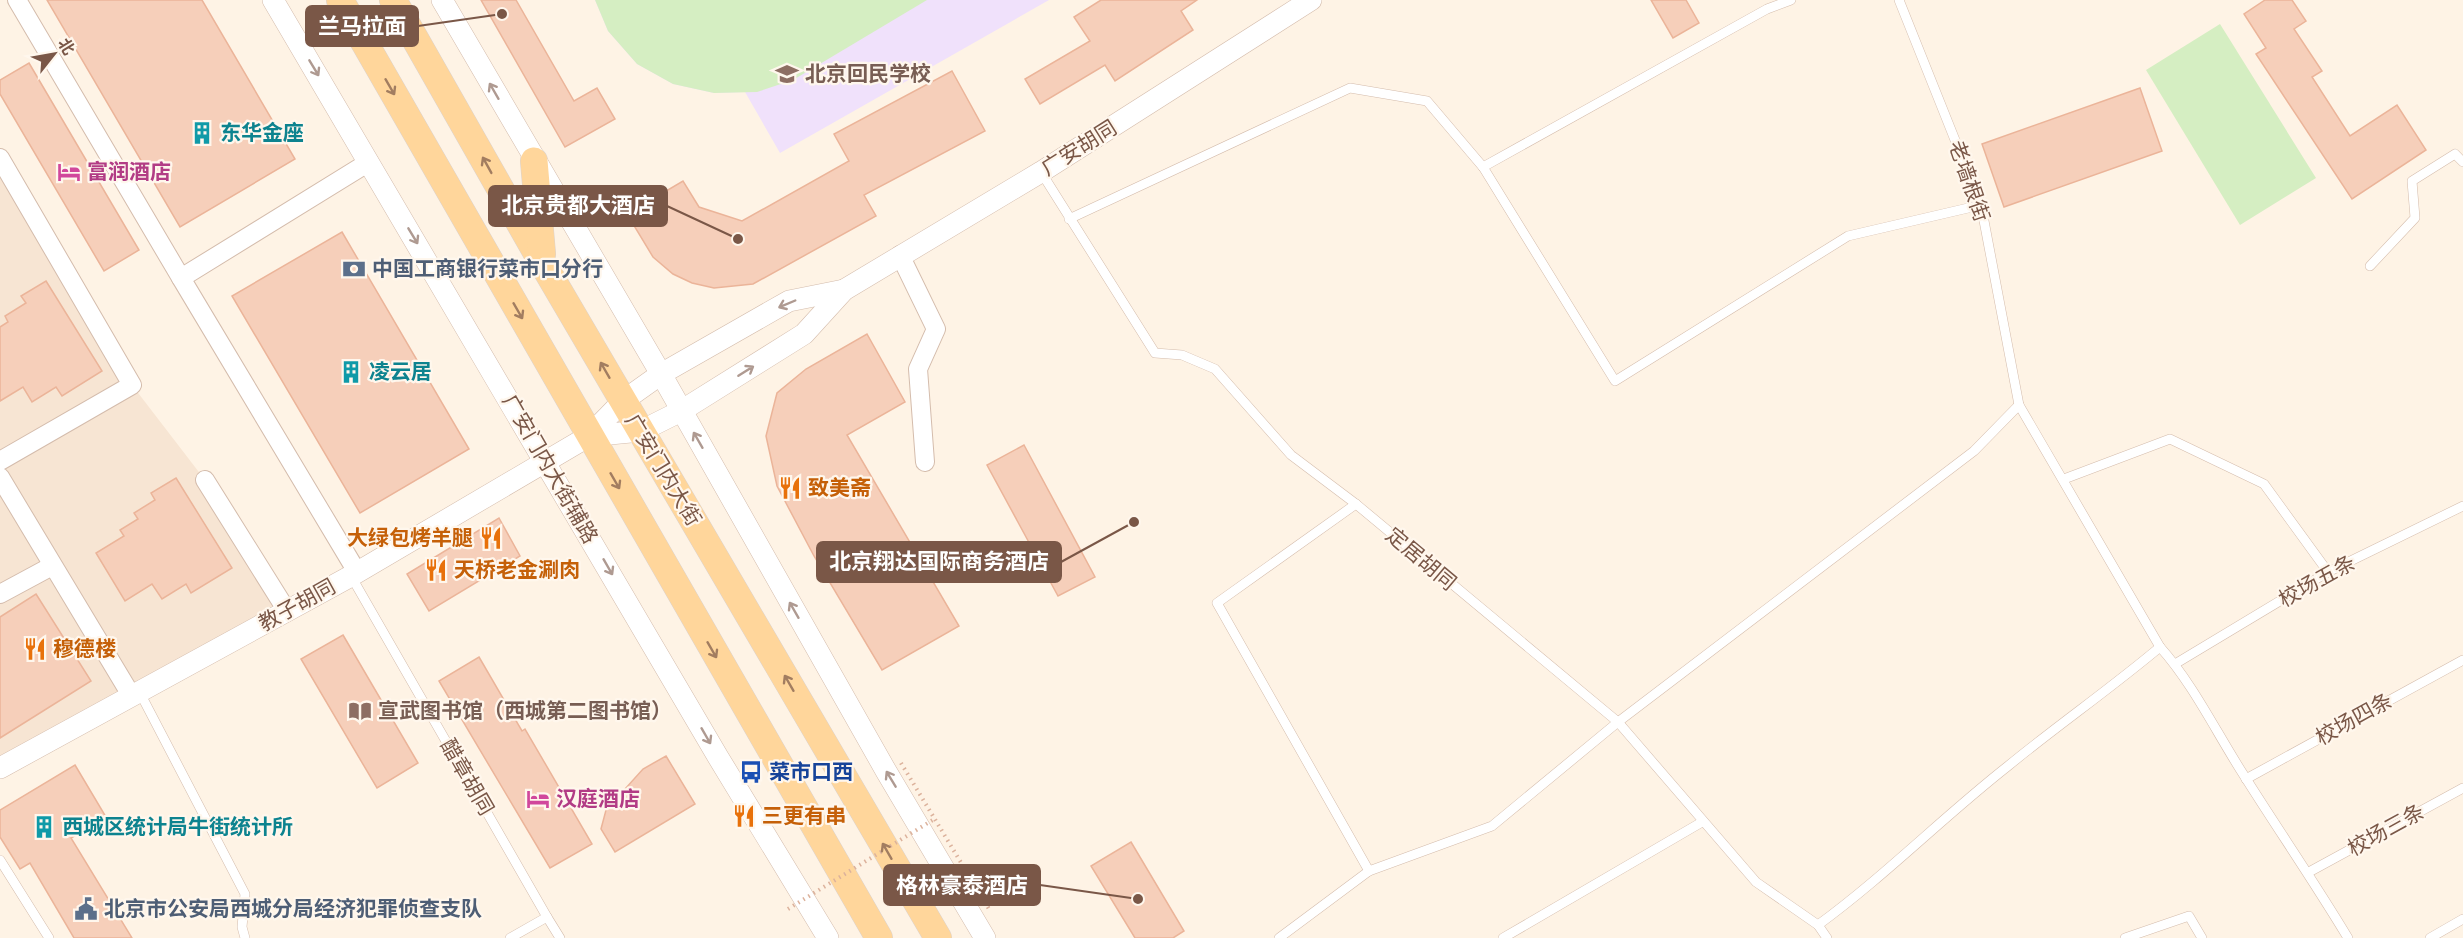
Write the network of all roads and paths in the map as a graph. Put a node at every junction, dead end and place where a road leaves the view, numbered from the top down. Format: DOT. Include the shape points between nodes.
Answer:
graph roads {
  1 [pos="17,0"];
  2 [pos="273,0"];
  3 [pos="340,0"];
  4 [pos="393,0"];
  5 [pos="442,0"];
  6 [pos="1311,0"];
  7 [pos="1791,0"];
  8 [pos="1899,0"];
  9 [pos="0,158"];
  10 [pos="534,161"];
  11 [pos="369,162"];
  12 [pos="2463,162"];
  13 [pos="1483,167"];
  14 [pos="1041,172"];
  15 [pos="1981,205"];
  16 [pos="1070,219"];
  17 [pos="900,255"];
  18 [pos="543,264"];
  19 [pos="2370,266"];
  20 [pos="181,278"];
  21 [pos="844,290"];
  22 [pos="661,374"];
  23 [pos="622,401"];
  24 [pos="2019,405"];
  25 [pos="681,411"];
  26 [pos="641,431"];
  27 [pos="589,436"];
  28 [pos="0,461"];
  29 [pos="546,461"];
  30 [pos="925,462"];
  31 [pos="0,477"];
  32 [pos="2064,479"];
  33 [pos="205,480"];
  34 [pos="1356,504"];
  35 [pos="2463,506"];
  36 [pos="52,566"];
  37 [pos="2328,572"];
  38 [pos="354,574"];
  39 [pos="0,594"];
  40 [pos="287,611"];
  41 [pos="2160,647"];
  42 [pos="2463,660"];
  43 [pos="2175,664"];
  44 [pos="135,693"];
  45 [pos="1617,722"];
  46 [pos="901,763"];
  47 [pos="0,768"];
  48 [pos="2246,779"];
  49 [pos="2463,788"];
  50 [pos="936,818"];
  51 [pos="1702,822"];
  52 [pos="0,860"];
  53 [pos="1369,871"];
  54 [pos="2309,872"];
  55 [pos="788,909"];
  56 [pos="989,909"];
  57 [pos="547,916"];
  58 [pos="2463,919"];
  59 [pos="1818,926"];
  60 [pos="49,938"];
  61 [pos="245,938"];
  62 [pos="510,938"];
  63 [pos="560,938"];
  64 [pos="828,938"];
  65 [pos="879,938"];
  66 [pos="938,938"];
  67 [pos="985,938"];
  68 [pos="1279,938"];
  69 [pos="1503,938"];
  70 [pos="1827,938"];
  71 [pos="2125,938"];
  72 [pos="2202,938"];
  73 [pos="2348,938"];
  74 [pos="2430,938"];
  1 -- 20 [label="street"];
  2 -- 11 [label="street, 广安门内大街辅路, one-way"];
  3 -- 27 [label="main road, one-way"];
  18 -- 4 [label="main road, 广安门内大街, one-way"];
  10 -- 5 [label="street, one-way"];
  6 -- 14 [label="street, 广安胡同"];
  7 -- 13 [label="lane" via="1767,9"];
  8 -- 15 [label="lane, 老墙根街"];
  9 -- 28 [label="street" via="132,385"];
  10 -- 18 [label="main road"];
  10 -- 22 [label="street"];
  11 -- 20 [label="street"];
  11 -- 29 [label="street, 广安门内大街辅路, one-way"];
  12 -- 19 [label="lane" via="2455,154 2412,181 2415,218"];
  13 -- 15 [label="lane" via="1615,381 1848,236"];
  13 -- 16 [label="lane" via="1427,101 1350,88"];
  14 -- 16 [label="lane, 定居胡同"];
  14 -- 17 [label="street, 广安胡同"];
  15 -- 24 [label="lane, 老墙根街"];
  16 -- 34 [label="lane, 定居胡同" via="1155,353 1182,355 1215,369 1291,455"];
  17 -- 21 [label="street, 广安胡同"];
  17 -- 30 [label="street" via="936,329 918,369"];
  23 -- 18 [label="main road, 广安门内大街, one-way"];
  20 -- 38 [label="street"];
  21 -- 22 [label="street, 广安胡同, one-way" via="789,301"];
  25 -- 21 [label="street, 广安胡同, one-way" via="804,334"];
  22 -- 23 [label="street, 广安胡同"];
  22 -- 25 [label="street"];
  23 -- 26 [label="main road, 广安门内大街"];
  23 -- 27 [label="street, 广安胡同"];
  24 -- 32 [label="lane"];
  24 -- 45 [label="lane" via="1974,451"];
  25 -- 26 [label="street, 广安胡同"];
  67 -- 25 [label="street, one-way"];
  26 -- 27 [label="street"];
  66 -- 26 [label="main road, 广安门内大街, one-way"];
  27 -- 29 [label="street, 教子胡同"];
  27 -- 65 [label="main road, one-way"];
  29 -- 38 [label="street, 教子胡同"];
  29 -- 64 [label="street, 广安门内大街辅路, one-way"];
  31 -- 36 [label="street"];
  32 -- 37 [label="lane" via="2170,440 2264,484"];
  32 -- 41 [label="lane"];
  33 -- 40 [label="street"];
  34 -- 45 [label="lane, 定居胡同"];
  34 -- 53 [label="lane" via="1217,603"];
  35 -- 37 [label="lane, 校场五条"];
  36 -- 39 [label="street"];
  36 -- 44 [label="street"];
  37 -- 43 [label="lane, 校场五条"];
  38 -- 40 [label="street, 教子胡同"];
  38 -- 57 [label="lane, 醋章胡同"];
  40 -- 44 [label="street, 教子胡同"];
  41 -- 43 [label="lane"];
  41 -- 59 [label="lane" via="2008,766"];
  42 -- 48 [label="lane, 校场四条"];
  43 -- 48 [label="lane"];
  44 -- 47 [label="street, 教子胡同"];
  44 -- 61 [label="lane" via="245,894"];
  45 -- 51 [label="lane, 定居胡同"];
  45 -- 53 [label="lane" via="1492,826"];
  46 -- 50 [label="path, bridge"];
  48 -- 54 [label="lane"];
  49 -- 54 [label="lane, 校场三条"];
  50 -- 55 [label="path, bridge"];
  50 -- 56 [label="path, bridge"];
  51 -- 59 [label="lane, 定居胡同" via="1756,882"];
  51 -- 69 [label="lane"];
  52 -- 60 [label="lane"];
  53 -- 68 [label="lane"];
  54 -- 73 [label="lane"];
  57 -- 62 [label="lane"];
  57 -- 63 [label="lane, 醋章胡同"];
  58 -- 74 [label="lane"];
  59 -- 70 [label="lane, 定居胡同"];
  71 -- 72 [label="lane" via="2189,916"];
}
